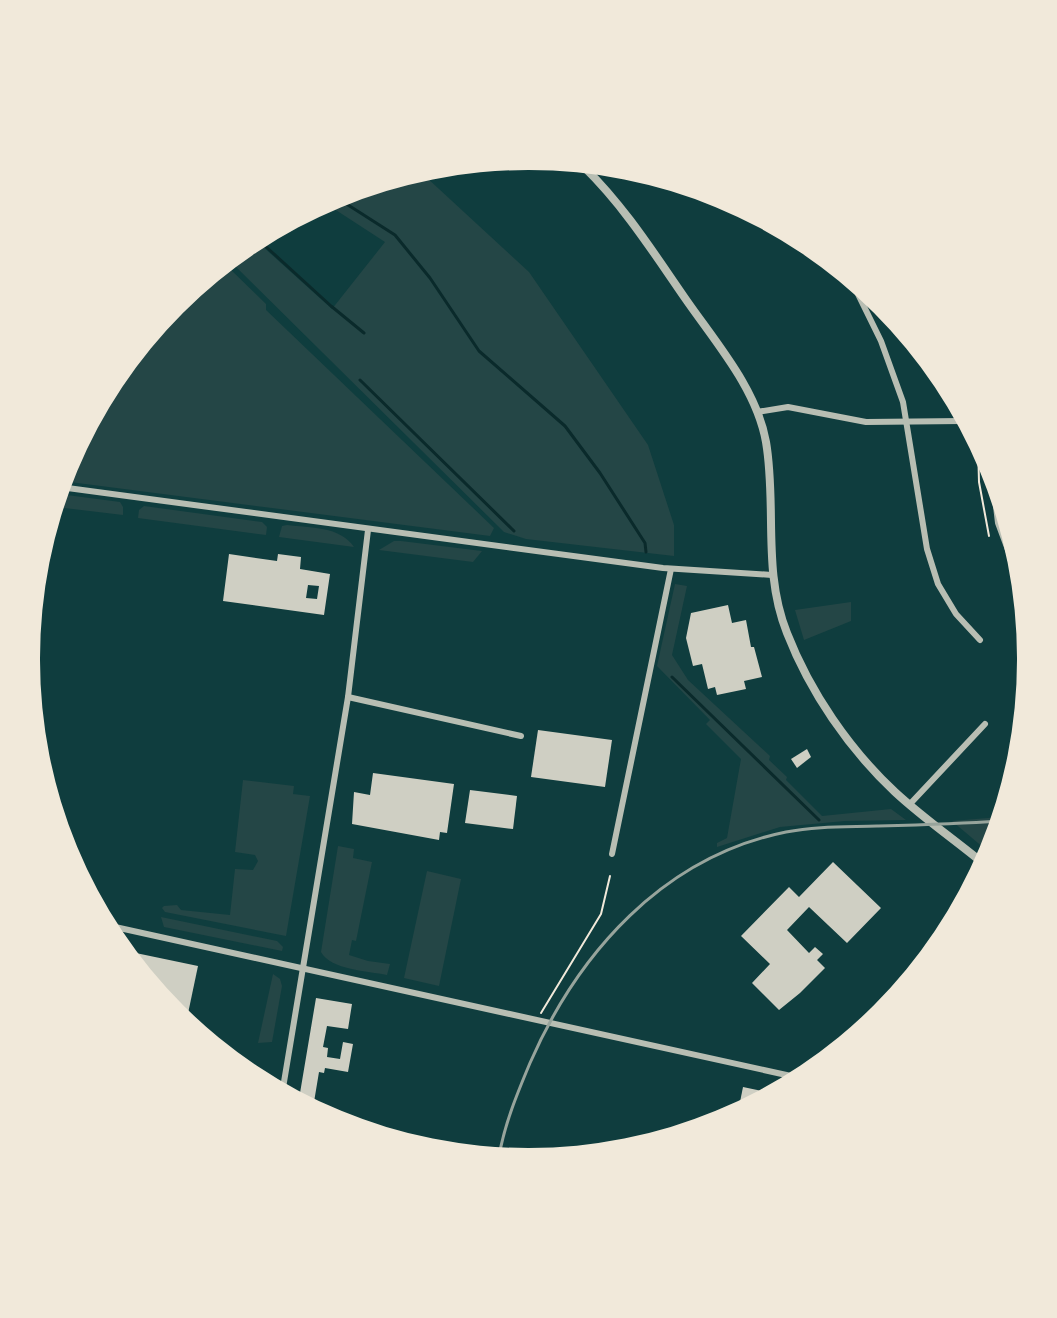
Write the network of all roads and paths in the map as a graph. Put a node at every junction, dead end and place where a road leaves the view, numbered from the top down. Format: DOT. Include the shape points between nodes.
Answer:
graph roads {
  1 [pos="592,175"];
  2 [pos="862,303"];
  3 [pos="757,412"];
  4 [pos="905,421"];
  5 [pos="955,421"];
  6 [pos="979,469"];
  7 [pos="71,489"];
  8 [pos="368,530"];
  9 [pos="989,536"];
  10 [pos="671,569"];
  11 [pos="772,575"];
  12 [pos="980,640"];
  13 [pos="348,697"];
  14 [pos="985,724"];
  15 [pos="521,736"];
  16 [pos="910,804"];
  17 [pos="612,854"];
  18 [pos="975,857"];
  19 [pos="610,876"];
  20 [pos="121,928"];
  21 [pos="304,969"];
  22 [pos="536,1020"];
  23 [pos="781,1077"];
  24 [pos="284,1082"];
  1 -- 3 [label="street" via="629,217 729,361"];
  2 -- 4 [label="street" via="881,341"];
  3 -- 4 [label="street" via="788,407 845,419"];
  3 -- 11 [label="street" via="771,482"];
  4 -- 5 [label="street"];
  4 -- 12 [label="street" via="935,575 948,603"];
  6 -- 9 [label="path"];
  7 -- 8 [label="street"];
  8 -- 10 [label="street"];
  8 -- 13 [label="street"];
  10 -- 11 [label="street"];
  10 -- 17 [label="street"];
  11 -- 16 [label="street" via="786,632 806,676 849,740"];
  13 -- 15 [label="street"];
  13 -- 21 [label="street"];
  14 -- 16 [label="street"];
  16 -- 18 [label="street"];
  19 -- 22 [label="path" via="601,914"];
  20 -- 21 [label="street"];
  21 -- 22 [label="street"];
  21 -- 24 [label="street"];
  22 -- 23 [label="street"];
}
